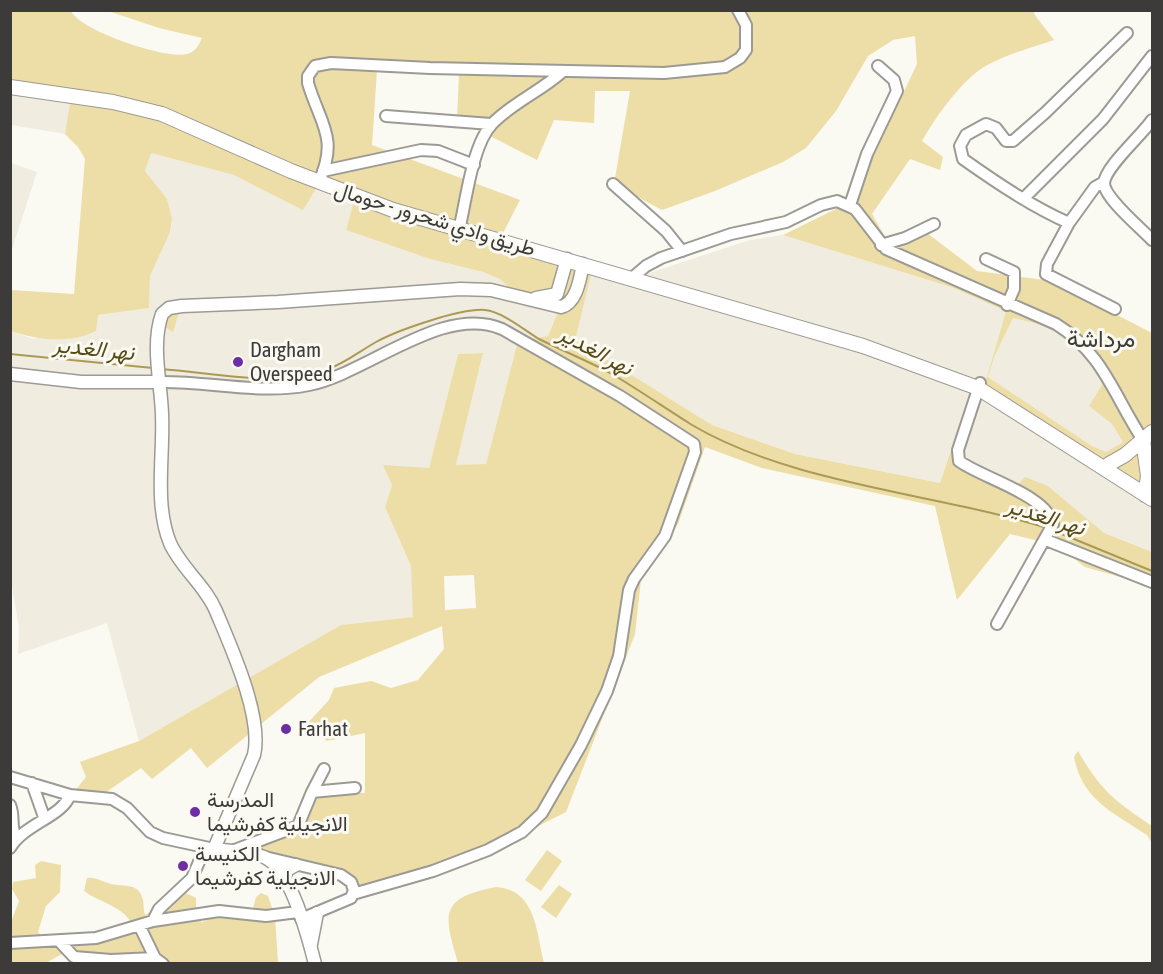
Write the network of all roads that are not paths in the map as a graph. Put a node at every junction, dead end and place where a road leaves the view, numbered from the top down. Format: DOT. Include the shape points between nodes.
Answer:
graph roads {
  1 [pos="738,10"];
  2 [pos="1127,33"];
  3 [pos="1152,56"];
  4 [pos="878,66"];
  5 [pos="562,72"];
  6 [pos="10,87"];
  7 [pos="386,116"];
  8 [pos="1152,120"];
  9 [pos="492,124"];
  10 [pos="474,165"];
  11 [pos="321,177"];
  12 [pos="1104,182"];
  13 [pos="613,184"];
  14 [pos="1023,199"];
  15 [pos="850,205"];
  16 [pos="1069,223"];
  17 [pos="934,224"];
  18 [pos="459,230"];
  19 [pos="1152,240"];
  20 [pos="881,245"];
  21 [pos="682,251"];
  22 [pos="567,259"];
  23 [pos="986,259"];
  24 [pos="583,264"];
  25 [pos="632,278"];
  26 [pos="524,298"];
  27 [pos="1007,305"];
  28 [pos="1115,309"];
  29 [pos="10,374"];
  30 [pos="158,377"];
  31 [pos="979,385"];
  32 [pos="1148,436"];
  33 [pos="1086,453"];
  34 [pos="1109,464"];
  35 [pos="1149,494"];
  36 [pos="1047,539"];
  37 [pos="1152,582"];
  38 [pos="997,624"];
  39 [pos="324,769"];
  40 [pos="10,777"];
  41 [pos="32,783"];
  42 [pos="355,788"];
  43 [pos="312,792"];
  44 [pos="70,795"];
  45 [pos="10,805"];
  46 [pos="44,817"];
  47 [pos="16,837"];
  48 [pos="10,848"];
  49 [pos="210,848"];
  50 [pos="231,851"];
  51 [pos="264,857"];
  52 [pos="296,865"];
  53 [pos="284,878"];
  54 [pos="353,894"];
  55 [pos="317,913"];
  56 [pos="300,915"];
  57 [pos="153,921"];
  58 [pos="140,927"];
  59 [pos="60,942"];
  60 [pos="10,943"];
  61 [pos="311,948"];
  62 [pos="159,961"];
  63 [pos="315,963"];
  1 -- 5 [label="street" via="746,25 747,42 740,58 724,67 664,73"];
  2 -- 14 [label="street" via="1013,141 1006,141 996,128 986,124 961,141 959,152 963,159"];
  3 -- 14 [label="street" via="1103,119"];
  4 -- 15 [label="street" via="894,80 897,91 867,154"];
  5 -- 9 [label="street"];
  5 -- 11 [label="street" via="339,63 315,66 308,83 329,141"];
  6 -- 11 [label="main road, طريق وادي شحرور - حومال" via="113,102 162,114"];
  7 -- 9 [label="street"];
  8 -- 12 [label="street"];
  9 -- 10 [label="street" via="481,141"];
  10 -- 11 [label="street" via="438,151 421,150"];
  10 -- 18 [label="street"];
  11 -- 18 [label="main road, طريق وادي شحرور - حومال" via="393,210"];
  12 -- 16 [label="street" via="1095,187"];
  12 -- 19 [label="street" via="1115,202"];
  13 -- 21 [label="street" via="666,231"];
  14 -- 16 [label="street"];
  15 -- 20 [label="street" via="865,219"];
  15 -- 21 [label="street" via="827,202 786,222 731,234"];
  16 -- 28 [label="street" via="1047,264 1046,274"];
  17 -- 20 [label="street"];
  18 -- 22 [label="main road, طريق وادي شحرور - حومال"];
  20 -- 27 [label="street"];
  21 -- 25 [label="street" via="651,262"];
  22 -- 24 [label="main road, طريق وادي شحرور - حومال"];
  22 -- 26 [label="street" via="557,294"];
  23 -- 27 [label="street" via="1014,272 1014,289"];
  24 -- 25 [label="main road, طريق وادي شحرور - حومال"];
  24 -- 26 [label="street" via="568,304 551,306"];
  25 -- 31 [label="main road, طريق وادي شحرور - حومال" via="926,365"];
  26 -- 30 [label="street" via="491,290 460,289 175,307 164,311 160,318"];
  27 -- 32 [label="street" via="1056,324 1080,340 1108,377 1125,412"];
  29 -- 30 [label="street" via="81,381"];
  30 -- 49 [label="street" via="165,529 173,550 213,605 244,687 256,741 254,755"];
  30 -- 54 [label="street" via="266,388 310,386 420,337 482,322 502,329 620,396 694,444 695,452 672,521 629,590 618,656 607,691 571,765 542,813 522,832 488,850 433,872"];
  31 -- 33 [label="main road, طريق وادي شحرور - حومال"];
  31 -- 36 [label="street" via="958,450 959,461 1012,488 1049,513 1053,524"];
  32 -- 34 [label="main road"];
  32 -- 35 [label="main road"];
  33 -- 34 [label="main road, طريق وادي شحرور - حومال"];
  33 -- 35 [label="main road, طريق وادي شحرور - حومال"];
  34 -- 35 [label="main road, طريق وادي شحرور - حومال"];
  36 -- 37 [label="street"];
  36 -- 38 [label="street"];
  39 -- 43 [label="street"];
  40 -- 41 [label="street"];
  41 -- 44 [label="street"];
  41 -- 46 [label="street"];
  42 -- 43 [label="street"];
  43 -- 50 [label="street" via="298,826"];
  44 -- 46 [label="street" via="63,807"];
  44 -- 49 [label="street" via="112,799 127,808 150,832 187,845"];
  45 -- 47 [label="street"];
  46 -- 47 [label="street"];
  47 -- 48 [label="street"];
  49 -- 50 [label="street"];
  49 -- 57 [label="street" via="192,878 159,909"];
  50 -- 51 [label="street"];
  51 -- 52 [label="street"];
  51 -- 53 [label="street"];
  52 -- 53 [label="street" via="287,870"];
  52 -- 54 [label="street" via="345,877 351,882"];
  53 -- 56 [label="street"];
  54 -- 55 [label="street"];
  55 -- 56 [label="street"];
  55 -- 61 [label="street"];
  56 -- 57 [label="street" via="219,911"];
  56 -- 61 [label="street"];
  57 -- 58 [label="street"];
  58 -- 59 [label="street"];
  58 -- 62 [label="street"];
  59 -- 60 [label="street"];
  59 -- 62 [label="street" via="74,957"];
  61 -- 63 [label="street"];
}
